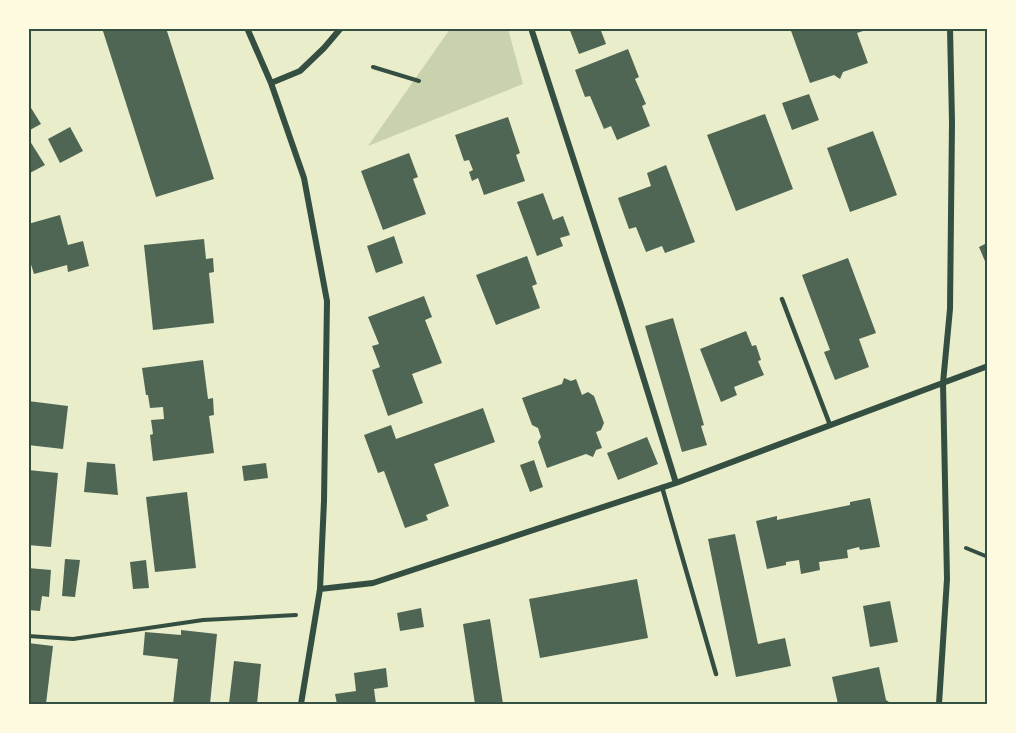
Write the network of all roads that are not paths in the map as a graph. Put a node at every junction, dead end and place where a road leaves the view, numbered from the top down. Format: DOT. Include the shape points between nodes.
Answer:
graph roads {
  1 [pos="247,28"];
  2 [pos="340,28"];
  3 [pos="531,28"];
  4 [pos="950,28"];
  5 [pos="271,83"];
  6 [pos="782,299"];
  7 [pos="987,366"];
  8 [pos="943,383"];
  9 [pos="830,425"];
  10 [pos="676,483"];
  11 [pos="662,487"];
  12 [pos="320,590"];
  13 [pos="716,674"];
  14 [pos="301,705"];
  15 [pos="939,705"];
  1 -- 5 [label="street"];
  2 -- 5 [label="street" via="300,71"];
  3 -- 10 [label="street"];
  4 -- 8 [label="street" via="950,309"];
  5 -- 12 [label="street" via="308,192 327,301"];
  6 -- 9 [label="lane"];
  7 -- 8 [label="street"];
  8 -- 9 [label="street"];
  8 -- 15 [label="street" via="947,579"];
  9 -- 10 [label="street"];
  10 -- 11 [label="street"];
  11 -- 12 [label="street" via="373,583"];
  11 -- 13 [label="lane"];
  12 -- 14 [label="street"];
}
